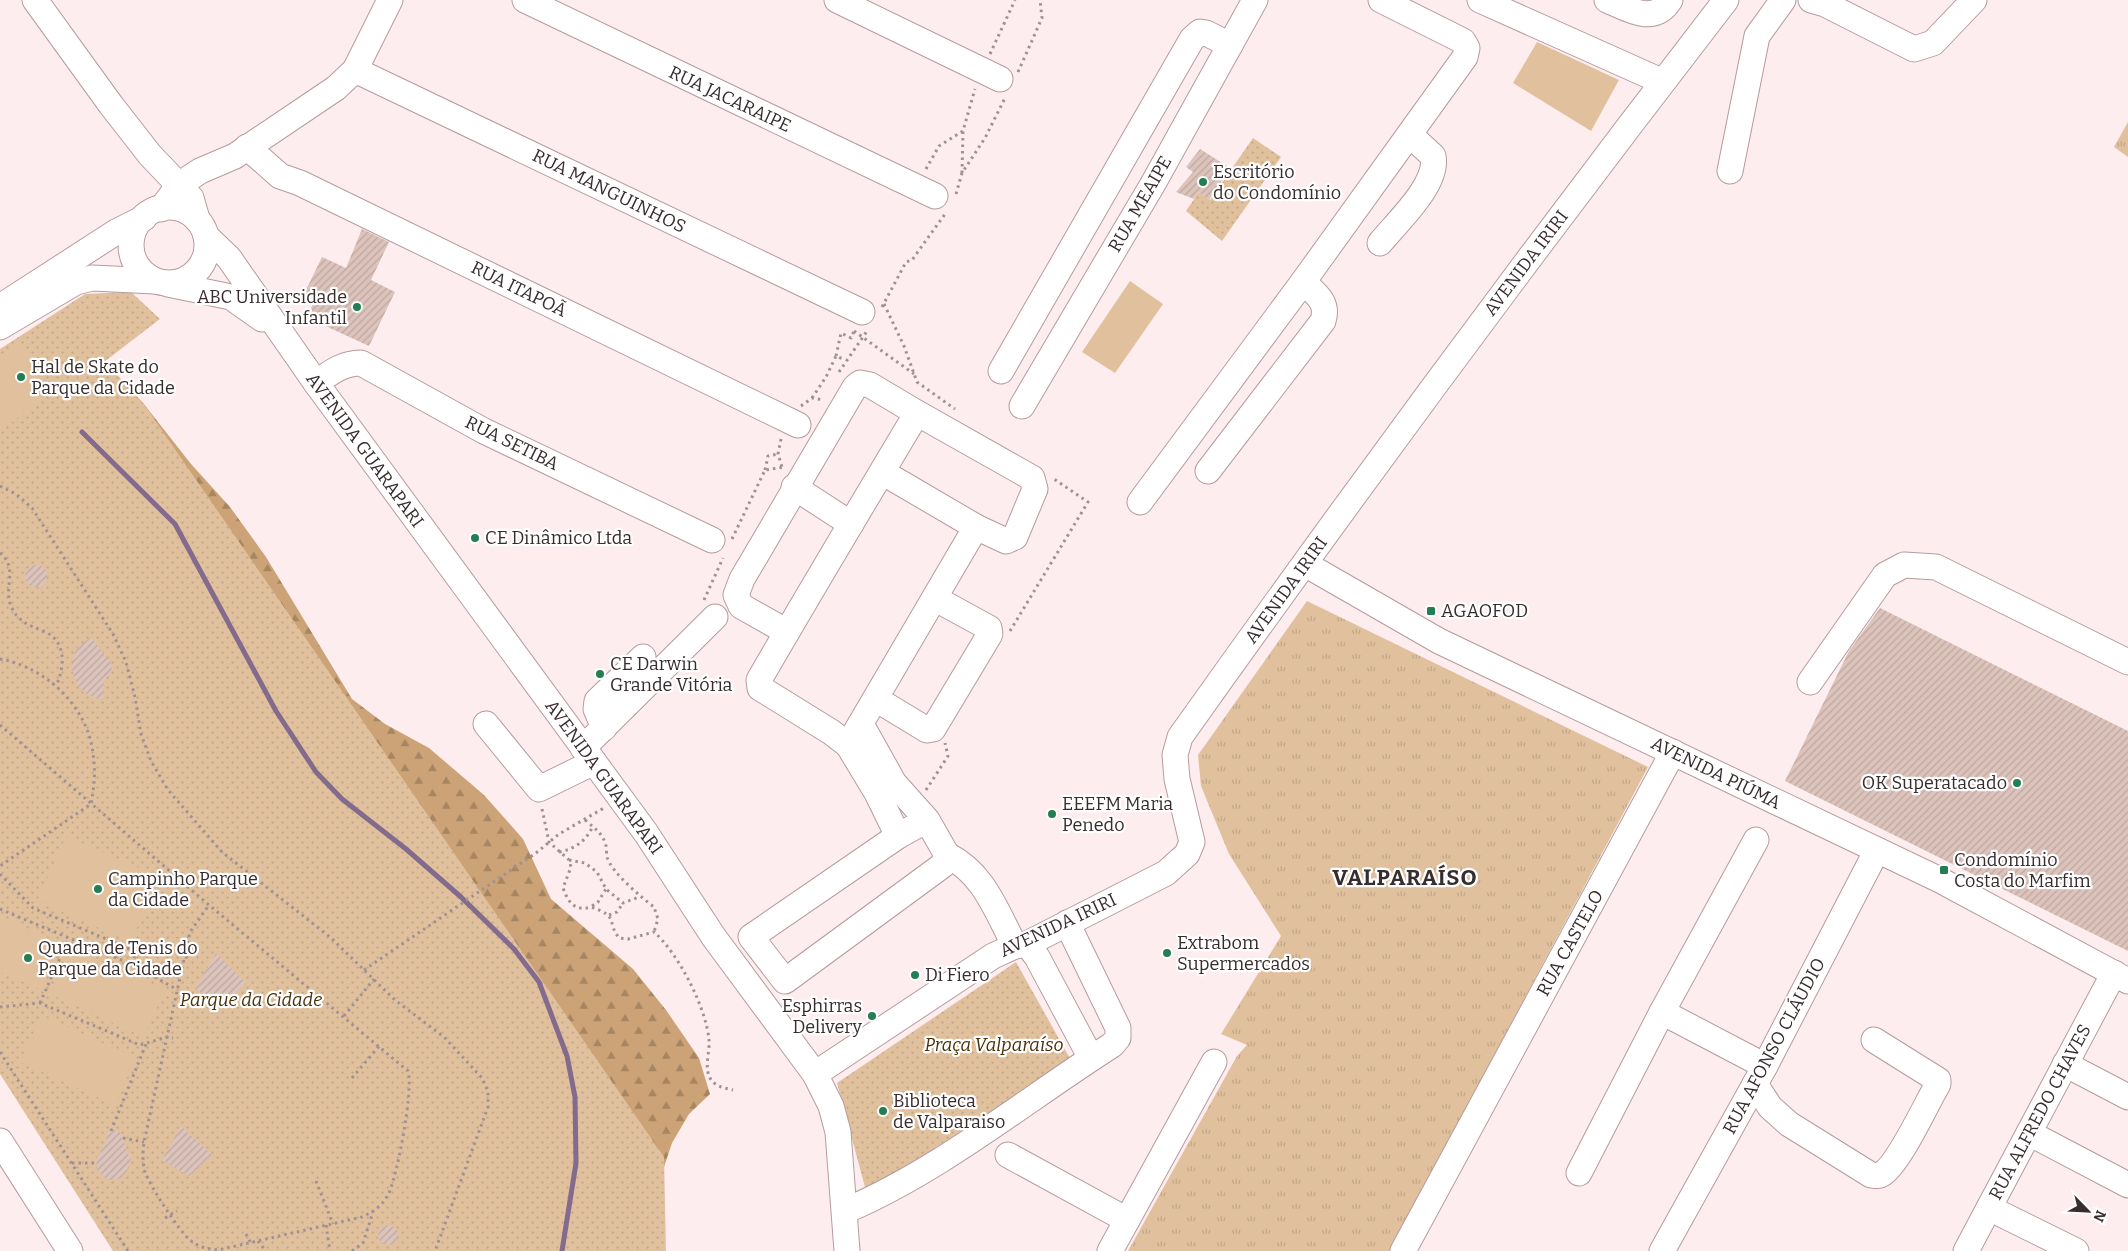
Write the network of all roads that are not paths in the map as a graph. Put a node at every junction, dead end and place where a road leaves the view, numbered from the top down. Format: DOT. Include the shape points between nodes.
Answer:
graph roads {
  1 [pos="35,0"];
  2 [pos="390,0"];
  3 [pos="525,0"];
  4 [pos="837,0"];
  5 [pos="1255,0"];
  6 [pos="1381,0"];
  7 [pos="1480,0"];
  8 [pos="1607,0"];
  9 [pos="1670,0"];
  10 [pos="1726,0"];
  11 [pos="1783,0"];
  12 [pos="1811,0"];
  13 [pos="1974,0"];
  14 [pos="1230,45"];
  15 [pos="355,70"];
  16 [pos="991,75"];
  17 [pos="1662,81"];
  18 [pos="1410,135"];
  19 [pos="241,151"];
  20 [pos="150,155"];
  21 [pos="1730,171"];
  22 [pos="926,192"];
  23 [pos="193,209"];
  24 [pos="152,213"];
  25 [pos="1380,242"];
  26 [pos="160,282"];
  27 [pos="1303,282"];
  28 [pos="0,307"];
  29 [pos="858,321"];
  30 [pos="0,327"];
  31 [pos="281,335"];
  32 [pos="1001,371"];
  33 [pos="316,383"];
  34 [pos="1022,406"];
  35 [pos="917,413"];
  36 [pos="798,425"];
  37 [pos="1208,471"];
  38 [pos="882,472"];
  39 [pos="794,487"];
  40 [pos="1140,502"];
  41 [pos="851,524"];
  42 [pos="976,528"];
  43 [pos="712,540"];
  44 [pos="1305,564"];
  45 [pos="936,599"];
  46 [pos="715,617"];
  47 [pos="787,632"];
  48 [pos="643,657"];
  49 [pos="2128,662"];
  50 [pos="1810,682"];
  51 [pos="876,699"];
  52 [pos="486,724"];
  53 [pos="862,724"];
  54 [pos="604,728"];
  55 [pos="848,745"];
  56 [pos="1673,752"];
  57 [pos="589,755"];
  58 [pos="927,820"];
  59 [pos="898,836"];
  60 [pos="1756,840"];
  61 [pos="1877,850"];
  62 [pos="947,855"];
  63 [pos="1067,923"];
  64 [pos="751,937"];
  65 [pos="1021,945"];
  66 [pos="728,956"];
  67 [pos="2121,977"];
  68 [pos="785,981"];
  69 [pos="758,1000"];
  70 [pos="1662,1012"];
  71 [pos="1874,1040"];
  72 [pos="1091,1058"];
  73 [pos="1214,1062"];
  74 [pos="2065,1064"];
  75 [pos="815,1074"];
  76 [pos="1760,1075"];
  77 [pos="2128,1096"];
  78 [pos="2029,1134"];
  79 [pos="0,1141"];
  80 [pos="1008,1155"];
  81 [pos="1579,1173"];
  82 [pos="2128,1185"];
  83 [pos="1989,1208"];
  84 [pos="845,1211"];
  85 [pos="1127,1220"];
  86 [pos="1665,1246"];
  87 [pos="70,1251"];
  88 [pos="847,1251"];
  89 [pos="1110,1251"];
  90 [pos="1403,1251"];
  91 [pos="1966,1251"];
  92 [pos="2076,1251"];
  1 -- 20 [label="street, AVENIDA GUARAPARI"];
  2 -- 15 [label="street"];
  3 -- 22 [label="street, RUA JACARAIPE"];
  4 -- 16 [label="street"];
  5 -- 14 [label="street, RUA MEAIPE"];
  6 -- 18 [label="street" via="1463,41 1467,48 1465,57"];
  7 -- 17 [label="street"];
  8 -- 9 [label="street" via="1639,14 1653,15"];
  10 -- 17 [label="street, AVENIDA IRIRI"];
  11 -- 21 [label="street" via="1757,36"];
  12 -- 13 [label="street" via="1914,49 1933,43"];
  14 -- 32 [label="street" via="1200,32 1192,39"];
  14 -- 34 [label="street, RUA MEAIPE" via="1154,182"];
  15 -- 19 [label="street" via="336,88"];
  15 -- 29 [label="street, RUA MANGUINHOS"];
  17 -- 44 [label="street, AVENIDA IRIRI"];
  18 -- 25 [label="street" via="1433,156 1433,175"];
  18 -- 27 [label="street"];
  19 -- 23 [label="street"];
  19 -- 36 [label="street, RUA ITAPOÃ" via="280,176"];
  20 -- 23 [label="street, AVENIDA GUARAPARI"];
  20 -- 24 [label="street, AVENIDA GUARAPARI" via="157,181"];
  23 -- 24 [label="street"];
  23 -- 24 [label="street"];
  23 -- 26 [label="street" via="206,253 199,268 186,279"];
  23 -- 31 [label="street, AVENIDA GUARAPARI"];
  24 -- 26 [label="street" via="133,236 133,257 138,267"];
  24 -- 28 [label="street" via="116,232"];
  26 -- 30 [label="street" via="101,278 76,282"];
  26 -- 31 [label="street, AVENIDA GUARAPARI" via="231,297"];
  27 -- 37 [label="street" via="1323,301 1326,311 1323,321"];
  27 -- 40 [label="street"];
  31 -- 33 [label="street, AVENIDA GUARAPARI"];
  33 -- 43 [label="street, RUA SETIBA" via="349,363 361,363 484,431"];
  33 -- 57 [label="street, AVENIDA GUARAPARI"];
  35 -- 38 [label="street"];
  35 -- 39 [label="street" via="870,385 860,383 855,386"];
  35 -- 42 [label="street" via="1032,478 1036,484 1011,540 1006,541"];
  38 -- 41 [label="street"];
  38 -- 42 [label="street"];
  39 -- 41 [label="street"];
  39 -- 47 [label="street" via="736,595 741,606"];
  41 -- 47 [label="street"];
  42 -- 45 [label="street"];
  44 -- 56 [label="street, AVENIDA PIÚMA" via="1439,641"];
  44 -- 63 [label="street, AVENIDA IRIRI" via="1180,737 1175,755 1177,779 1192,842 1187,854 1166,873"];
  45 -- 51 [label="street"];
  45 -- 51 [label="street" via="989,628 986,642 933,729"];
  46 -- 54 [label="street"];
  47 -- 55 [label="street" via="758,685"];
  48 -- 54 [label="street" via="598,701 596,709"];
  49 -- 50 [label="street" via="1936,567 1904,565 1885,575"];
  51 -- 53 [label="street"];
  52 -- 57 [label="street" via="539,789"];
  53 -- 55 [label="street"];
  53 -- 58 [label="street" via="894,783"];
  54 -- 57 [label="street"];
  55 -- 59 [label="street" via="877,792"];
  56 -- 61 [label="street, AVENIDA PIÚMA"];
  56 -- 90 [label="street, RUA CASTELO"];
  57 -- 66 [label="street, AVENIDA GUARAPARI"];
  58 -- 59 [label="street"];
  58 -- 62 [label="street"];
  59 -- 64 [label="street"];
  60 -- 70 [label="street"];
  61 -- 67 [label="street, AVENIDA PIÚMA"];
  61 -- 76 [label="street, RUA AFONSO CLÁUDIO"];
  62 -- 65 [label="street" via="961,862 980,881"];
  62 -- 68 [label="street" via="943,865"];
  63 -- 65 [label="street, AVENIDA IRIRI"];
  63 -- 72 [label="street" via="1119,1033 1112,1045"];
  64 -- 66 [label="street"];
  64 -- 68 [label="street"];
  65 -- 72 [label="street" via="1037,957"];
  65 -- 75 [label="street, AVENIDA IRIRI" via="993,956"];
  66 -- 69 [label="street, AVENIDA GUARAPARI"];
  67 -- 74 [label="street, RUA ALFREDO CHAVES"];
  68 -- 69 [label="street"];
  69 -- 75 [label="street, AVENIDA GUARAPARI"];
  70 -- 76 [label="street"];
  70 -- 81 [label="street"];
  71 -- 76 [label="street" via="1938,1080 1895,1161 1878,1176 1871,1175 1790,1124 1770,1107"];
  72 -- 84 [label="street" via="881,1196"];
  73 -- 85 [label="street"];
  74 -- 77 [label="street"];
  74 -- 78 [label="street, RUA ALFREDO CHAVES"];
  75 -- 84 [label="street, AVENIDA GUARAPARI" via="831,1106 838,1132"];
  76 -- 86 [label="street, RUA AFONSO CLÁUDIO"];
  78 -- 82 [label="street"];
  78 -- 83 [label="street, RUA ALFREDO CHAVES"];
  79 -- 87 [label="street"];
  80 -- 85 [label="street"];
  83 -- 91 [label="street, RUA ALFREDO CHAVES"];
  83 -- 92 [label="street"];
  84 -- 88 [label="street, AVENIDA GUARAPARI"];
  85 -- 89 [label="street"];
}
